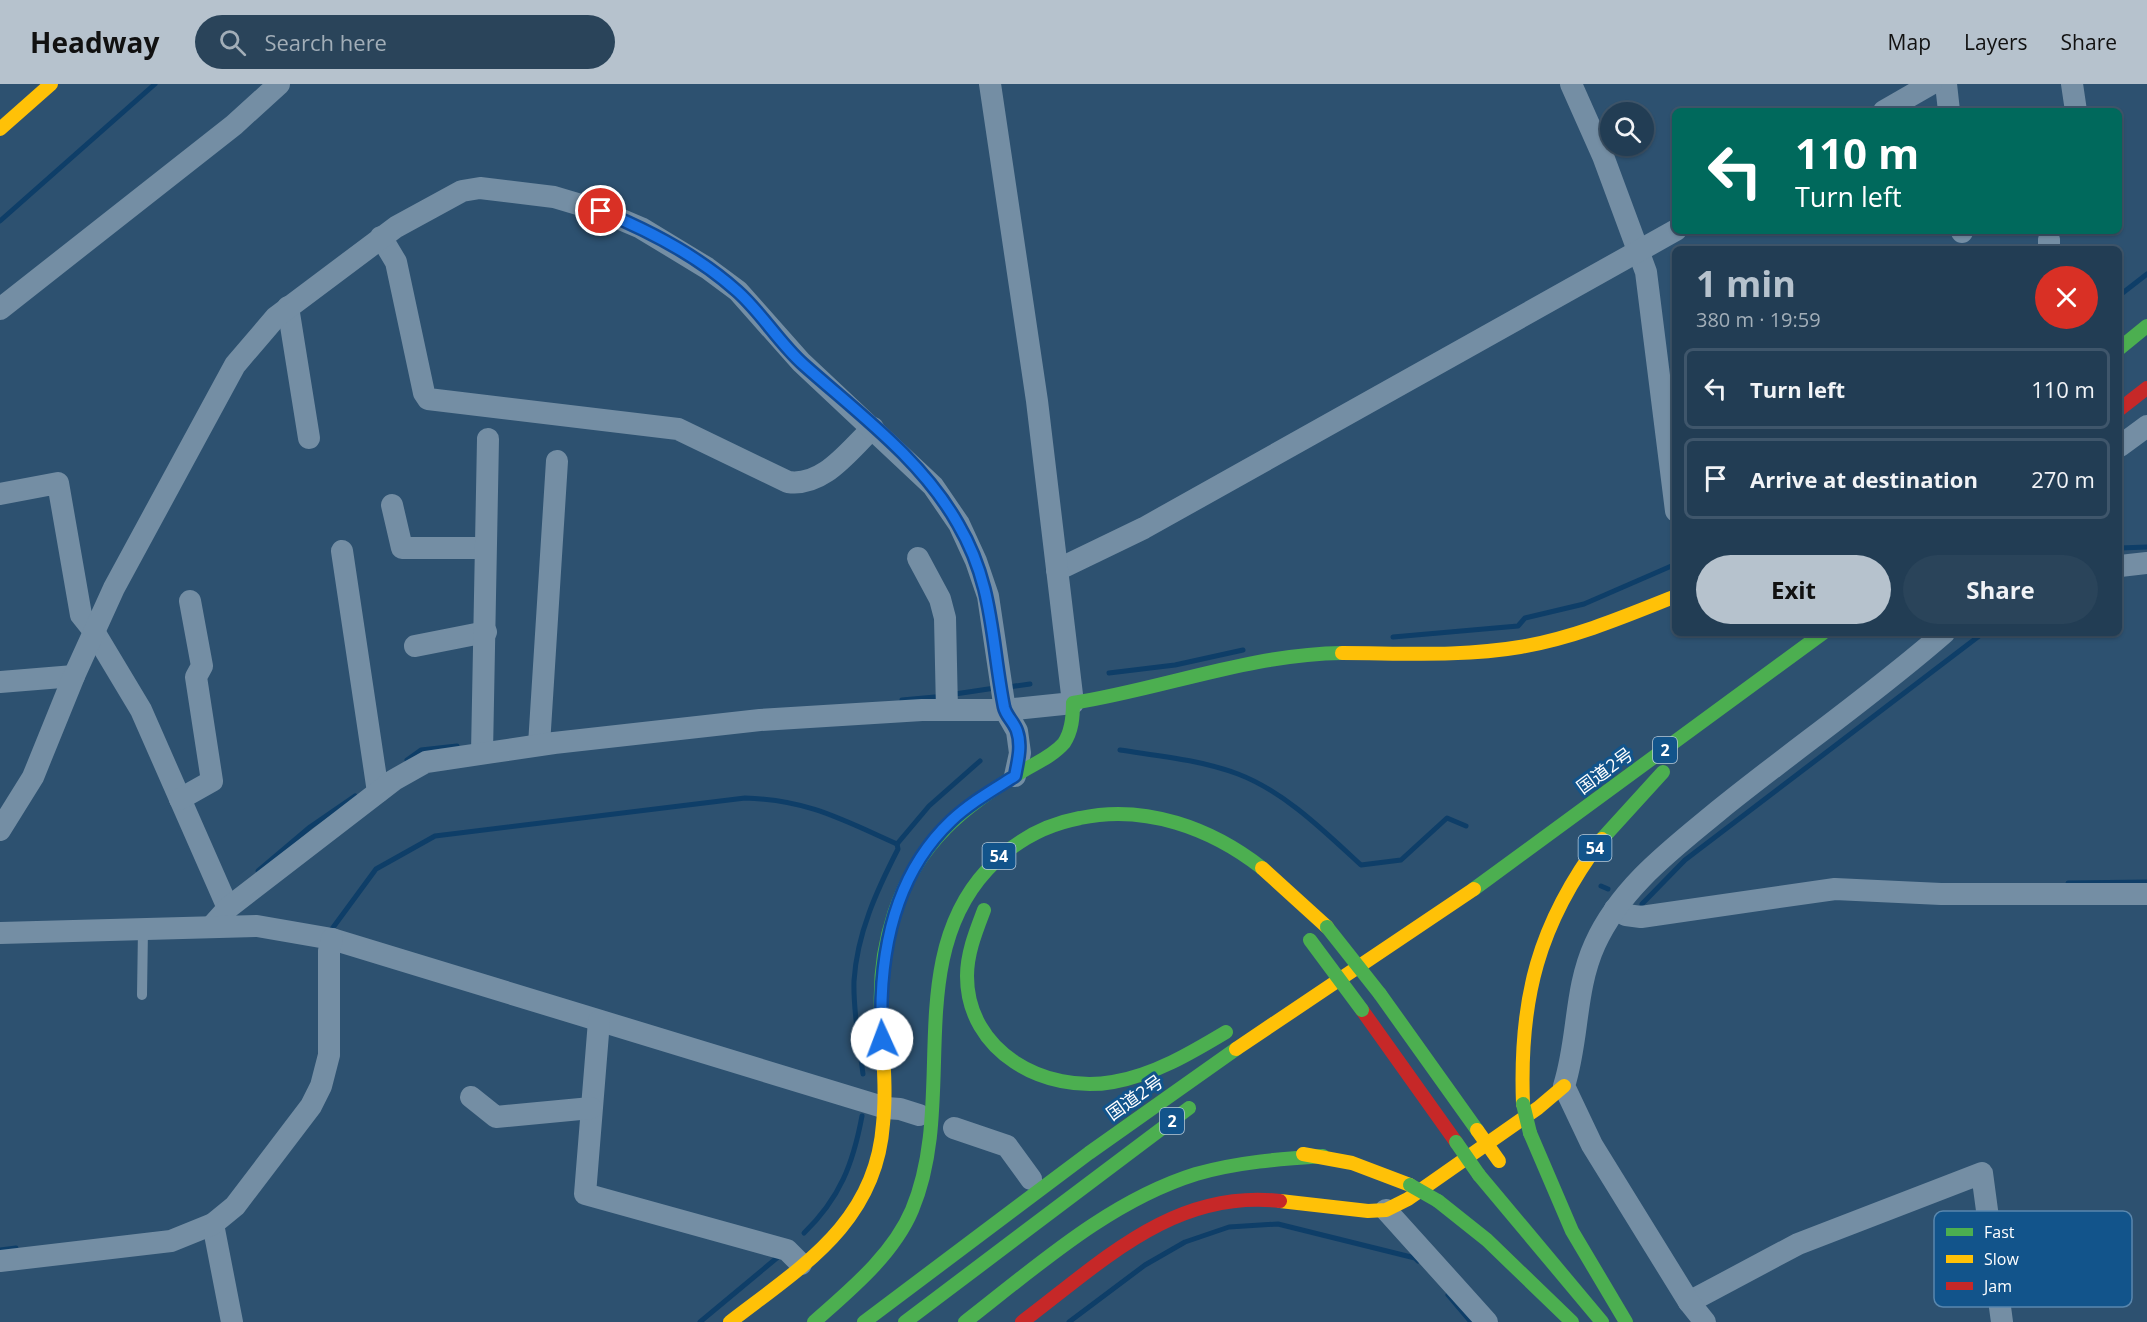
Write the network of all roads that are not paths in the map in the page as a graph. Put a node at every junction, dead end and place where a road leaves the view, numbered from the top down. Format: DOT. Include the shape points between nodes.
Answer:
graph roads {
  1 [pos="51,84"];
  2 [pos="279,84"];
  3 [pos="990,84"];
  4 [pos="1571,84"];
  5 [pos="1931,84"];
  6 [pos="1946,84"];
  7 [pos="2072,84"];
  8 [pos="1889,108"];
  9 [pos="1948,108"];
  10 [pos="2076,108"];
  11 [pos="0,129"];
  12 [pos="1672,232"];
  13 [pos="381,237"];
  14 [pos="1639,251"];
  15 [pos="288,307"];
  16 [pos="2147,308"];
  17 [pos="0,309"];
  18 [pos="2147,326"];
  19 [pos="2122,328"];
  20 [pos="2122,346"];
  21 [pos="2147,390"];
  22 [pos="2122,409"];
  23 [pos="2147,426"];
  24 [pos="873,428"];
  25 [pos="309,438"];
  26 [pos="488,439"];
  27 [pos="2122,445"];
  28 [pos="558,461"];
  29 [pos="1672,479"];
  30 [pos="0,494"];
  31 [pos="392,505"];
  32 [pos="484,549"];
  33 [pos="342,551"];
  34 [pos="918,558"];
  35 [pos="2147,563"];
  36 [pos="2122,566"];
  37 [pos="1057,570"];
  38 [pos="1672,598"];
  39 [pos="190,601"];
  40 [pos="93,630"];
  41 [pos="486,632"];
  42 [pos="1819,636"];
  43 [pos="1940,636"];
  44 [pos="415,646"];
  45 [pos="1789,658"];
  46 [pos="74,676"];
  47 [pos="0,682"];
  48 [pos="1073,703"];
  49 [pos="947,710"];
  50 [pos="1005,710"];
  51 [pos="540,740"];
  52 [pos="482,747"];
  53 [pos="1632,755"];
  54 [pos="1015,776"];
  55 [pos="377,786"];
  56 [pos="180,799"];
  57 [pos="0,830"];
  58 [pos="1541,841"];
  59 [pos="2147,894"];
  60 [pos="991,899"];
  61 [pos="225,903"];
  62 [pos="1615,909"];
  63 [pos="1437,916"];
  64 [pos="211,927"];
  65 [pos="143,929"];
  66 [pos="0,933"];
  67 [pos="1307,936"];
  68 [pos="328,938"];
  69 [pos="1319,991"];
  70 [pos="142,995"];
  71 [pos="1285,1000"];
  72 [pos="599,1021"];
  73 [pos="1303,1022"];
  74 [pos="1238,1025"];
  75 [pos="1564,1086"];
  76 [pos="471,1097"];
  77 [pos="1200,1100"];
  78 [pos="591,1108"];
  79 [pos="886,1108"];
  80 [pos="919,1116"];
  81 [pos="954,1128"];
  82 [pos="1323,1156"];
  83 [pos="1502,1166"];
  84 [pos="1170,1168"];
  85 [pos="1031,1179"];
  86 [pos="1081,1207"];
  87 [pos="911,1210"];
  88 [pos="1386,1210"];
  89 [pos="1987,1211"];
  90 [pos="1529,1212"];
  91 [pos="1040,1220"];
  92 [pos="213,1224"];
  93 [pos="0,1261"];
  94 [pos="801,1264"];
  95 [pos="1571,1283"];
  96 [pos="824,1294"];
  97 [pos="1689,1302"];
  98 [pos="2000,1307"];
  99 [pos="232,1322"];
  100 [pos="730,1322"];
  101 [pos="814,1322"];
  102 [pos="864,1322"];
  103 [pos="905,1322"];
  104 [pos="965,1322"];
  105 [pos="1022,1322"];
  106 [pos="1487,1322"];
  107 [pos="1572,1322"];
  108 [pos="1602,1322"];
  109 [pos="1626,1322"];
  110 [pos="1705,1322"];
  111 [pos="2002,1322"];
  1 -- 11 [label="main road"];
  2 -- 17 [label="street" via="234,125"];
  3 -- 37 [label="street" via="1037,401"];
  4 -- 14 [label="street"];
  5 -- 8 [label="street"];
  6 -- 9 [label="street"];
  7 -- 10 [label="street"];
  12 -- 14 [label="street"];
  13 -- 15 [label="street"];
  13 -- 24 [label="street" via="470,188 501,188 554,197 608,214 641,228 738,291 801,362"];
  13 -- 24 [label="street" via="396,262 428,399 678,429 788,482 799,483 821,477"];
  14 -- 29 [label="street" via="1646,272"];
  14 -- 37 [label="street" via="1144,528"];
  15 -- 25 [label="street"];
  15 -- 40 [label="street" via="235,365"];
  16 -- 19 [label="street"];
  18 -- 20 [label="main road"];
  21 -- 22 [label="main road"];
  23 -- 27 [label="street"];
  24 -- 50 [label="street" via="933,486 959,524 988,596"];
  26 -- 32 [label="street"];
  28 -- 51 [label="street"];
  30 -- 40 [label="street" via="58,483 81,615"];
  31 -- 32 [label="street" via="402,548"];
  32 -- 41 [label="street"];
  33 -- 55 [label="street"];
  34 -- 49 [label="street" via="945,618"];
  35 -- 36 [label="street"];
  37 -- 48 [label="street"];
  38 -- 48 [label="main road" via="1616,621 1521,647 1466,653 1281,657"];
  39 -- 56 [label="street" via="202,666 196,676 212,781"];
  40 -- 46 [label="street"];
  40 -- 56 [label="street" via="141,710"];
  41 -- 44 [label="street"];
  41 -- 52 [label="street"];
  42 -- 45 [label="main road, 国道2号 / 2"];
  43 -- 62 [label="street" via="1679,843"];
  45 -- 58 [label="main road, 国道2号 / 2"];
  45 -- 109 [label="main road, 54, bridge" via="1611,826 1561,905 1538,962 1523,1024 1523,1104 1530,1133 1553,1196"];
  46 -- 47 [label="street"];
  46 -- 57 [label="street" via="33,777"];
  48 -- 50 [label="street"];
  48 -- 54 [label="main road" via="1071,724 1063,743"];
  49 -- 50 [label="street"];
  49 -- 51 [label="street" via="760,720"];
  50 -- 54 [label="street" via="1017,731 1020,753"];
  51 -- 52 [label="street"];
  52 -- 55 [label="street" via="426,762"];
  53 -- 58 [label="main road"];
  54 -- 79 [label="main road" via="951,822 923,855 904,888 882,966"];
  55 -- 61 [label="street"];
  56 -- 61 [label="street"];
  58 -- 63 [label="main road, 国道2号 / 2"];
  59 -- 62 [label="street" via="1941,894 1835,889 1641,916"];
  60 -- 74 [label="main road" via="974,928 968,950 966,991 981,1031 996,1050 1030,1073 1073,1084 1125,1079 1183,1057"];
  61 -- 64 [label="street"];
  62 -- 75 [label="street" via="1584,971"];
  63 -- 69 [label="main road, 国道2号 / 2"];
  63 -- 73 [label="main road, 国道2号 / 2"];
  64 -- 65 [label="street"];
  64 -- 68 [label="street" via="257,926"];
  65 -- 66 [label="street"];
  65 -- 70 [label="lane"];
  67 -- 95 [label="main road, bridge" via="1479,1175"];
  68 -- 72 [label="street"];
  68 -- 92 [label="street" via="329,1055 321,1086 311,1106 235,1206"];
  69 -- 71 [label="main road"];
  69 -- 102 [label="main road, 国道2号 / 2" via="1089,1153"];
  72 -- 78 [label="street"];
  72 -- 79 [label="street"];
  75 -- 88 [label="main road" via="1408,1199"];
  75 -- 97 [label="street" via="1592,1145"];
  76 -- 78 [label="street" via="496,1117"];
  77 -- 91 [label="main road, 2"];
  78 -- 94 [label="street" via="585,1194 786,1250"];
  79 -- 80 [label="street"];
  79 -- 94 [label="main road" via="882,1150 872,1182 836,1236"];
  81 -- 85 [label="street" via="1007,1146"];
  82 -- 84 [label="main road" via="1256,1152"];
  82 -- 104 [label="main road" via="1230,1165 1166,1186 1076,1238"];
  82 -- 107 [label="main road, bridge" via="1382,1172 1438,1201 1487,1240"];
  83 -- 87 [label="main road, 54, bridge" via="1380,994 1328,927 1283,883 1240,850 1192,827 1165,819 1112,813 1034,832 993,861 959,910 946,944 936,993 933,1134"];
  86 -- 91 [label="main road"];
  87 -- 96 [label="main road" via="881,1246"];
  87 -- 101 [label="main road, 54" via="879,1257"];
  88 -- 105 [label="main road" via="1262,1199 1196,1207 1088,1257"];
  88 -- 106 [label="street"];
  89 -- 97 [label="street" via="1982,1173 1798,1244"];
  90 -- 95 [label="main road"];
  91 -- 103 [label="main road, 2"];
  92 -- 93 [label="street" via="152,1245"];
  92 -- 99 [label="street"];
  94 -- 100 [label="main road"];
  95 -- 108 [label="main road"];
  97 -- 110 [label="street"];
  98 -- 111 [label="street"];
}
